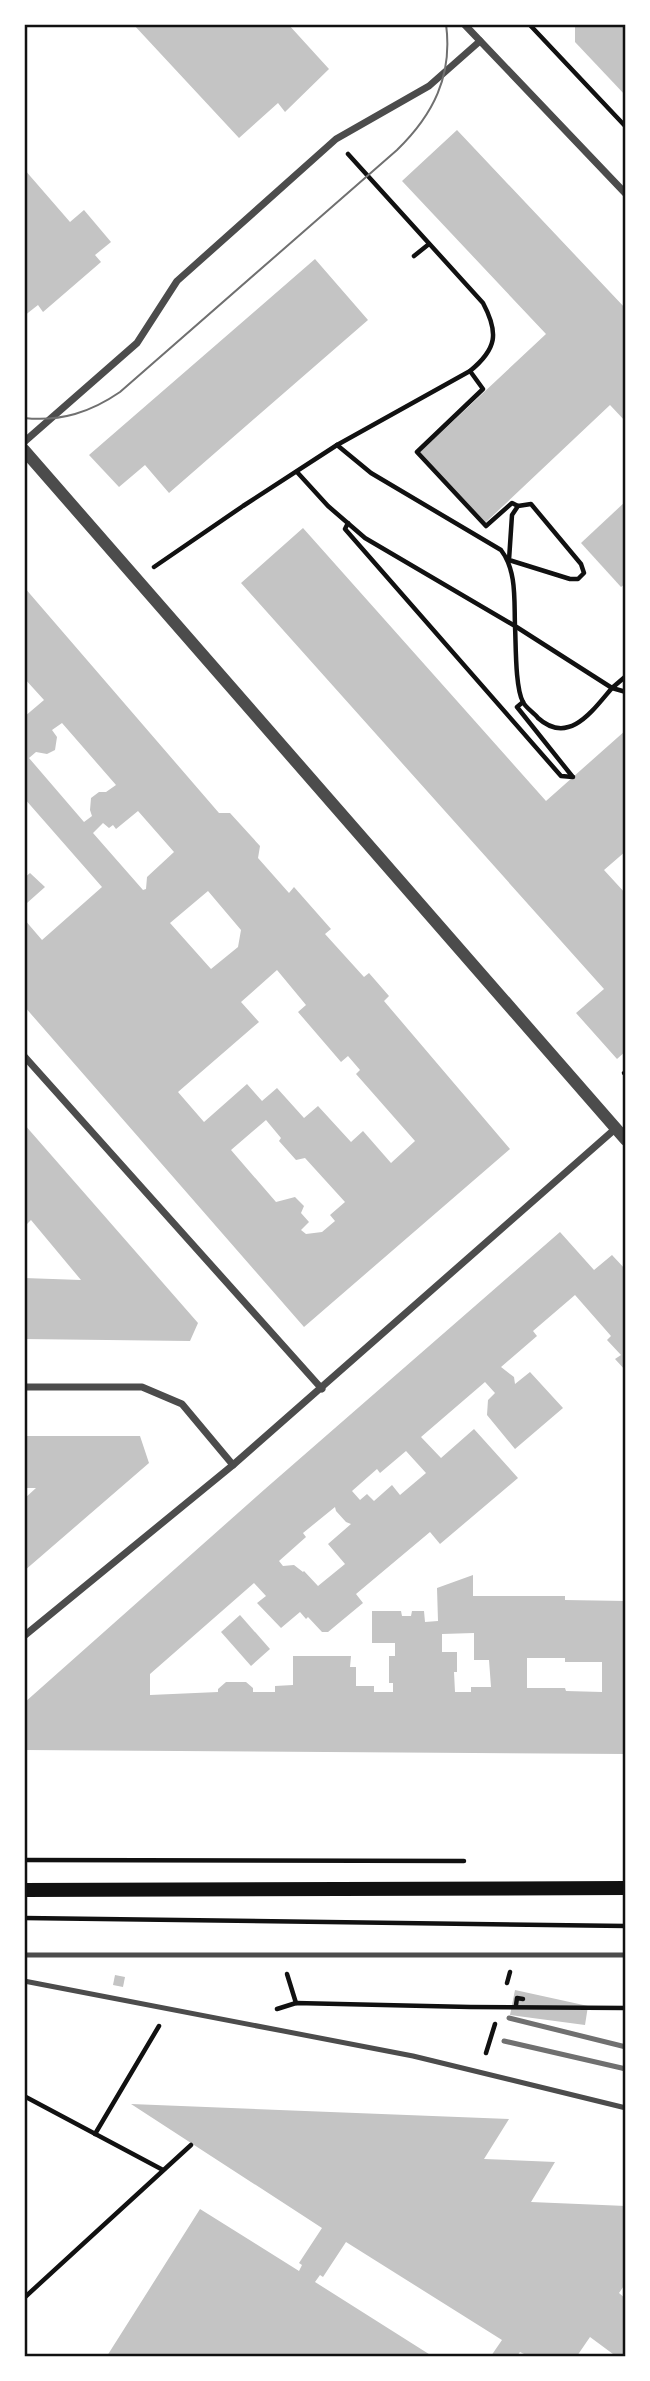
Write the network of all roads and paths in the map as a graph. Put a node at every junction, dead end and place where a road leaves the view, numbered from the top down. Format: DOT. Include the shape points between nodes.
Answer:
graph roads {
  1 [pos="464,24"];
  2 [pos="529,24"];
  3 [pos="480,41"];
  4 [pos="625,127"];
  5 [pos="336,139"];
  6 [pos="625,194"];
  7 [pos="429,244"];
  8 [pos="414,256"];
  9 [pos="470,371"];
  10 [pos="24,442"];
  11 [pos="337,446"];
  12 [pos="24,450"];
  13 [pos="297,472"];
  14 [pos="518,506"];
  15 [pos="348,523"];
  16 [pos="509,560"];
  17 [pos="136,579"];
  18 [pos="515,626"];
  19 [pos="625,676"];
  20 [pos="612,688"];
  21 [pos="625,692"];
  22 [pos="523,702"];
  23 [pos="517,707"];
  24 [pos="509,715"];
  25 [pos="24,1056"];
  26 [pos="615,1129"];
  27 [pos="625,1140"];
  28 [pos="24,1387"];
  29 [pos="322,1389"];
  30 [pos="233,1465"];
  31 [pos="24,1636"];
  32 [pos="24,1860"];
  33 [pos="472,1861"];
  34 [pos="625,1888"];
  35 [pos="24,1890"];
  36 [pos="24,1918"];
  37 [pos="625,1926"];
  38 [pos="281,1954"];
  39 [pos="24,1955"];
  40 [pos="625,1955"];
  41 [pos="509,1975"];
  42 [pos="24,1981"];
  43 [pos="507,1983"];
  44 [pos="523,2000"];
  45 [pos="516,2005"];
  46 [pos="625,2008"];
  47 [pos="169,2009"];
  48 [pos="495,2024"];
  49 [pos="488,2048"];
  50 [pos="24,2096"];
  51 [pos="625,2109"];
  52 [pos="95,2134"];
  53 [pos="191,2145"];
  54 [pos="163,2170"];
  55 [pos="24,2298"];
  1 -- 3 [label="street"];
  2 -- 4 [label="path"];
  3 -- 5 [label="street" via="429,86"];
  3 -- 6 [label="street"];
  5 -- 7 [label="path"];
  5 -- 10 [label="street" via="177,281 137,343"];
  7 -- 8 [label="path"];
  7 -- 9 [label="path" via="483,303 493,321 491,349"];
  9 -- 11 [label="path"];
  9 -- 14 [label="path" via="483,389 417,452 486,526 512,503"];
  11 -- 13 [label="path"];
  11 -- 16 [label="path" via="371,474 501,550"];
  12 -- 17 [label="street"];
  13 -- 15 [label="path"];
  13 -- 17 [label="path"];
  14 -- 16 [label="path" via="512,515"];
  14 -- 16 [label="path" via="531,504 582,564 584,573 570,579"];
  15 -- 18 [label="path" via="365,538"];
  15 -- 24 [label="path" via="345,529"];
  16 -- 18 [label="path"];
  17 -- 26 [label="street"];
  18 -- 20 [label="path"];
  18 -- 22 [label="path"];
  19 -- 20 [label="path"];
  20 -- 21 [label="path"];
  20 -- 22 [label="path" via="585,719 570,727 557,729"];
  22 -- 23 [label="path"];
  23 -- 24 [label="path"];
  23 -- 24 [label="path" via="573,776 561,776"];
  25 -- 29 [label="street"];
  26 -- 27 [label="street"];
  26 -- 29 [label="street"];
  28 -- 30 [label="street" via="142,1387 182,1404"];
  29 -- 30 [label="street"];
  30 -- 31 [label="street"];
  32 -- 33 [label="path"];
  34 -- 35 [label="main road"];
  36 -- 37 [label="path"];
  38 -- 39 [label="lane"];
  38 -- 40 [label="lane"];
  38 -- 46 [label="path" via="296,2003"];
  41 -- 43 [label="path"];
  42 -- 47 [label="lane"];
  44 -- 45 [label="path" via="517,1998"];
  47 -- 51 [label="lane" via="413,2056"];
  47 -- 52 [label="path"];
  48 -- 49 [label="path"];
  50 -- 52 [label="path"];
  52 -- 54 [label="path"];
  53 -- 54 [label="path"];
  54 -- 55 [label="path"];
}
